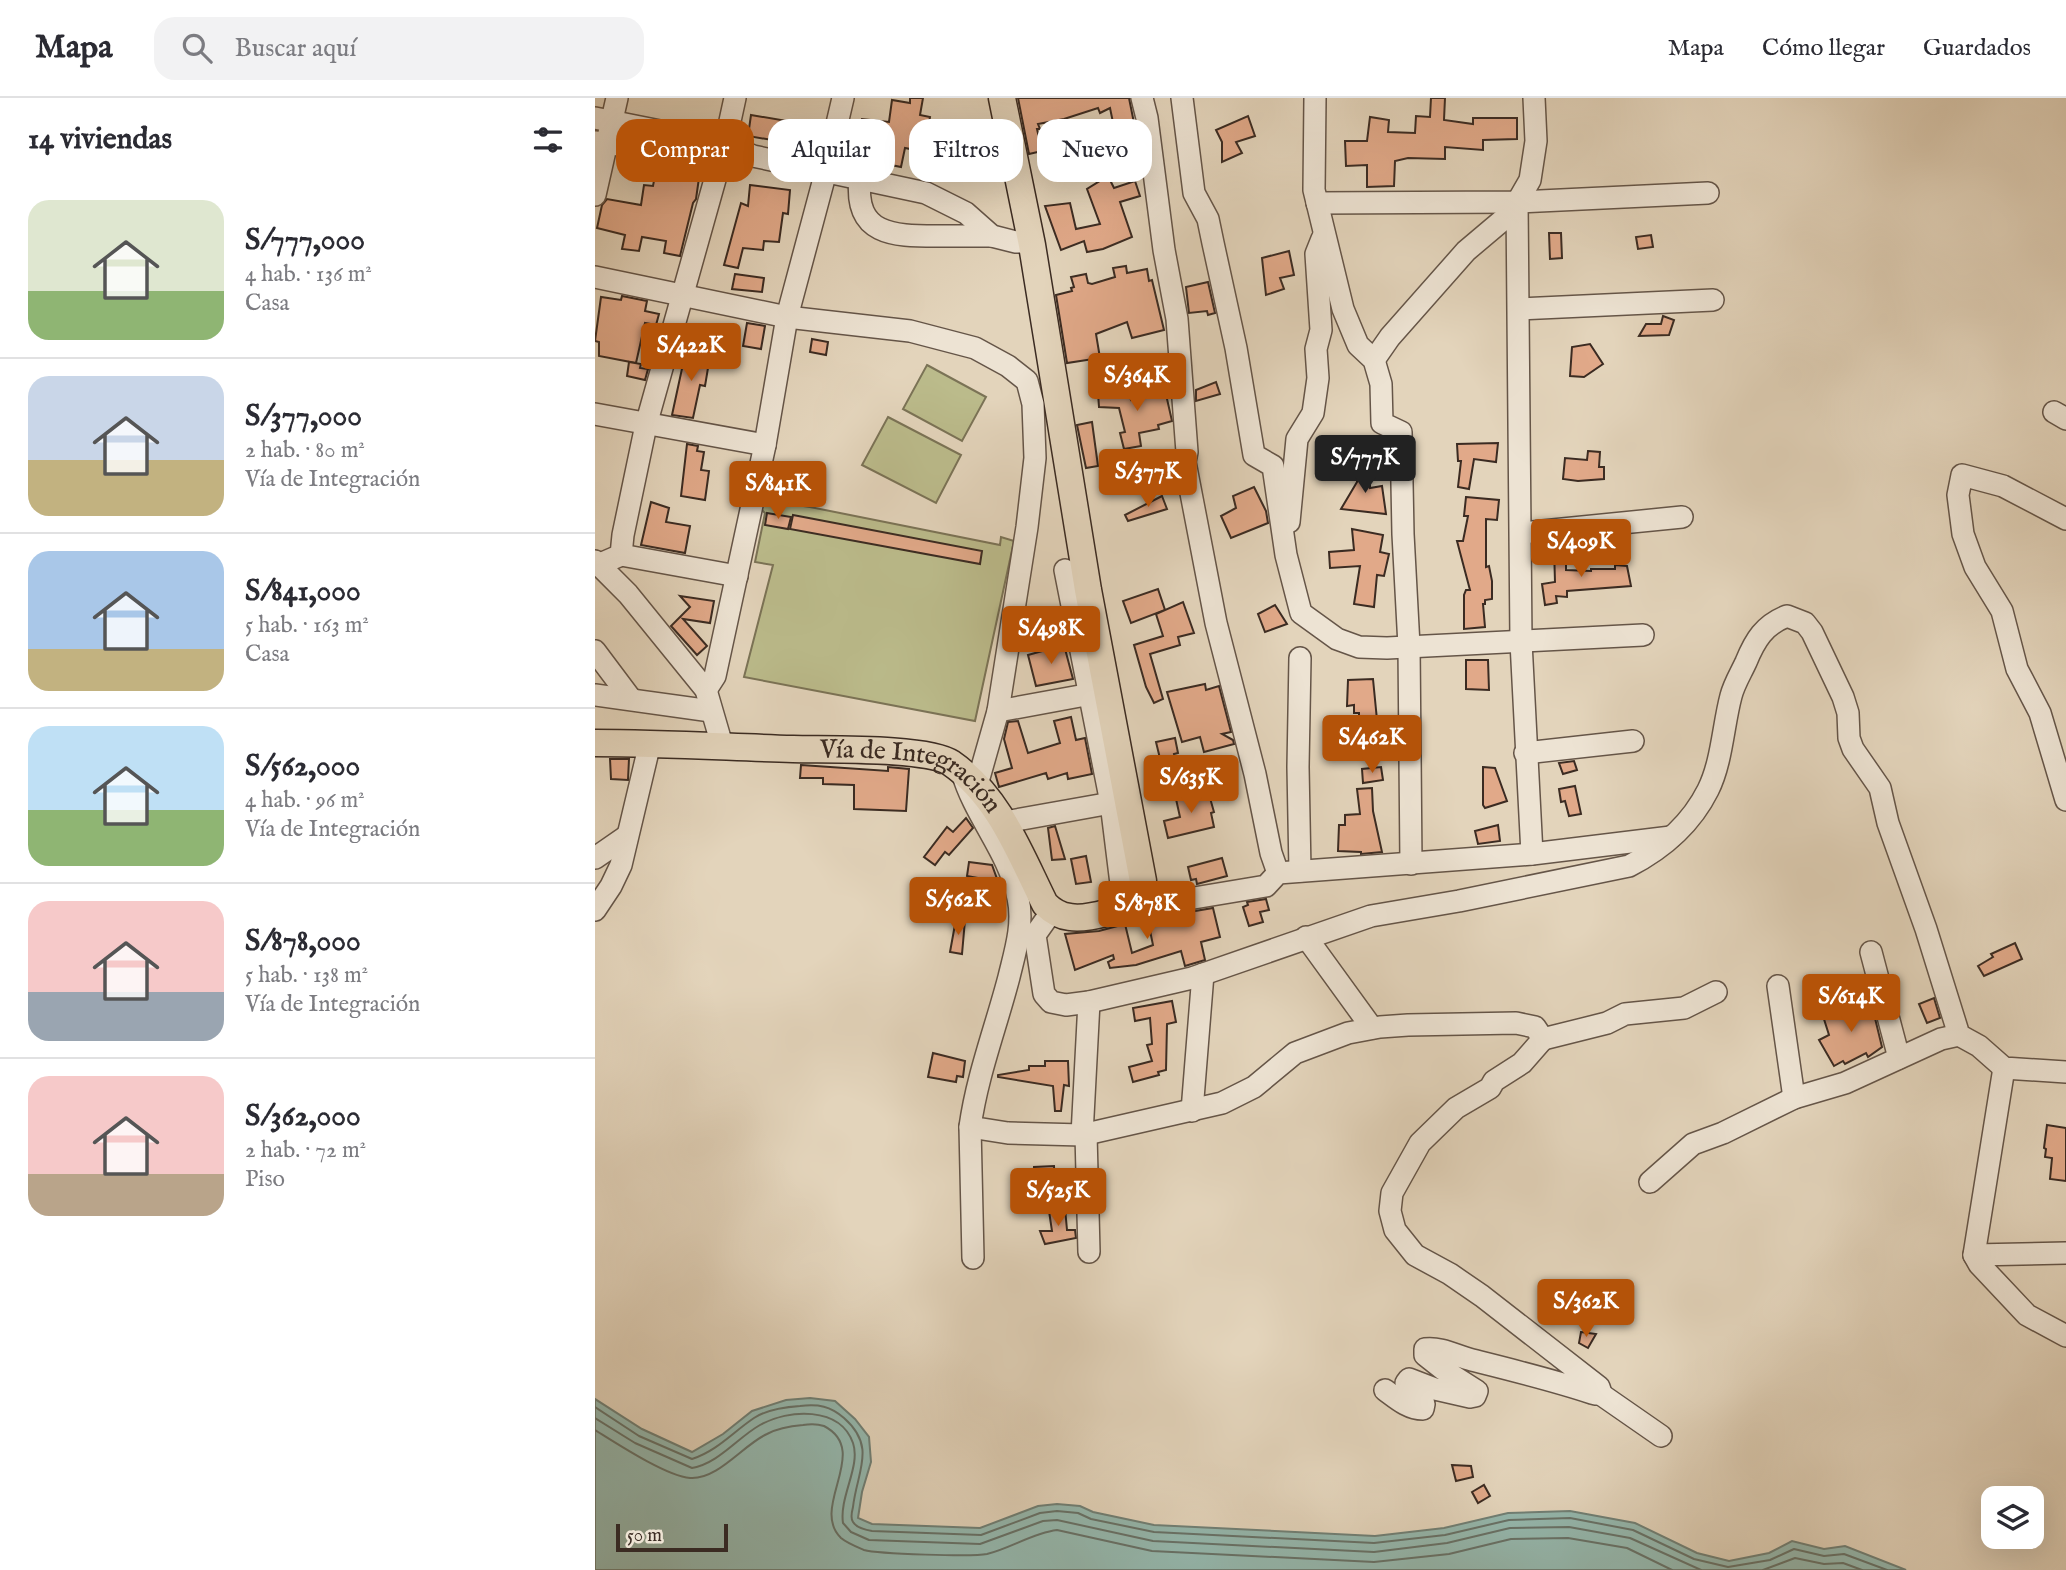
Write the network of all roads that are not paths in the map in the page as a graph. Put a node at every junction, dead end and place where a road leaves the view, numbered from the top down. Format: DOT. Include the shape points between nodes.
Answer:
graph roads {
  1 [pos="617,98"];
  2 [pos="735,98"];
  3 [pos="843,98"];
  4 [pos="1002,98"];
  5 [pos="1142,98"];
  6 [pos="1182,98"];
  7 [pos="1315,98"];
  8 [pos="1534,98"];
  9 [pos="603,119"];
  10 [pos="730,119"];
  11 [pos="838,119"];
  12 [pos="601,143"];
  13 [pos="714,182"];
  14 [pos="823,182"];
  15 [pos="860,182"];
  16 [pos="878,182"];
  17 [pos="1708,193"];
  18 [pos="595,195"];
  19 [pos="1517,202"];
  20 [pos="1317,203"];
  21 [pos="1324,234"];
  22 [pos="992,236"];
  23 [pos="1031,242"];
  24 [pos="595,277"];
  25 [pos="681,294"];
  26 [pos="1713,300"];
  27 [pos="1519,309"];
  28 [pos="787,317"];
  29 [pos="1374,360"];
  30 [pos="595,414"];
  31 [pos="646,425"];
  32 [pos="765,445"];
  33 [pos="1682,517"];
  34 [pos="2066,519"];
  35 [pos="1521,533"];
  36 [pos="621,555"];
  37 [pos="1286,555"];
  38 [pos="597,563"];
  39 [pos="1065,570"];
  40 [pos="737,576"];
  41 [pos="1643,635"];
  42 [pos="1521,642"];
  43 [pos="1409,646"];
  44 [pos="595,651"];
  45 [pos="1300,658"];
  46 [pos="706,690"];
  47 [pos="1091,694"];
  48 [pos="595,695"];
  49 [pos="631,699"];
  50 [pos="711,711"];
  51 [pos="998,711"];
  52 [pos="1633,741"];
  53 [pos="595,743"];
  54 [pos="650,743"];
  55 [pos="722,745"];
  56 [pos="1525,752"];
  57 [pos="969,778"];
  58 [pos="2066,800"];
  59 [pos="1111,803"];
  60 [pos="1005,822"];
  61 [pos="628,836"];
  62 [pos="1671,837"];
  63 [pos="595,843"];
  64 [pos="1532,854"];
  65 [pos="595,858"];
  66 [pos="1411,864"];
  67 [pos="1300,871"];
  68 [pos="1278,873"];
  69 [pos="1133,903"];
  70 [pos="595,910"];
  71 [pos="1052,911"];
  72 [pos="1306,937"];
  73 [pos="1871,952"];
  74 [pos="1203,974"];
  75 [pos="1778,986"];
  76 [pos="1716,992"];
  77 [pos="1089,1002"];
  78 [pos="1372,1028"];
  79 [pos="1959,1035"];
  80 [pos="1543,1039"];
  81 [pos="1899,1058"];
  82 [pos="2004,1068"];
  83 [pos="2066,1073"];
  84 [pos="1794,1098"];
  85 [pos="1192,1111"];
  86 [pos="970,1127"];
  87 [pos="1084,1135"];
  88 [pos="1650,1182"];
  89 [pos="1089,1252"];
  90 [pos="2066,1253"];
  91 [pos="1974,1255"];
  92 [pos="973,1258"];
  93 [pos="2066,1336"];
  94 [pos="1385,1390"];
  95 [pos="1599,1393"];
  96 [pos="1661,1436"];
  1 -- 9 [label="street"];
  2 -- 10 [label="street"];
  3 -- 11 [label="street"];
  4 -- 23 [label="main road"];
  5 -- 68 [label="street" via="1177,319 1185,462 1216,623"];
  6 -- 37 [label="street" via="1194,193 1213,243 1254,454 1273,466"];
  7 -- 20 [label="street"];
  8 -- 19 [label="street" via="1536,141 1529,180"];
  9 -- 12 [label="street"];
  12 -- 18 [label="street"];
  13 -- 25 [label="street"];
  14 -- 28 [label="street"];
  15 -- 22 [label="street" via="861,208 885,233"];
  16 -- 22 [label="street" via="926,193 966,213"];
  17 -- 19 [label="street"];
  19 -- 20 [label="street"];
  19 -- 27 [label="street"];
  19 -- 29 [label="street" via="1466,251"];
  20 -- 21 [label="street"];
  21 -- 29 [label="street" via="1343,309 1358,345"];
  21 -- 37 [label="street" via="1316,254 1321,330 1316,349 1318,378 1313,413 1297,439"];
  22 -- 23 [label="street"];
  23 -- 69 [label="main road" via="1088,590 1143,881"];
  24 -- 25 [label="street"];
  25 -- 28 [label="street"];
  25 -- 31 [label="street"];
  26 -- 27 [label="street"];
  27 -- 35 [label="street"];
  28 -- 32 [label="street"];
  28 -- 51 [label="street" via="911,331 949,341 975,348 1027,381 1033,404 1035,458"];
  29 -- 43 [label="street" via="1381,384 1382,423 1401,432"];
  30 -- 31 [label="street"];
  31 -- 32 [label="street"];
  31 -- 36 [label="street"];
  32 -- 40 [label="street"];
  33 -- 35 [label="street"];
  34 -- 58 [label="street" via="2003,486 1962,475 1958,495 1963,534 1975,568 2002,611 2017,669 2040,713"];
  35 -- 42 [label="street"];
  36 -- 38 [label="street"];
  36 -- 40 [label="street"];
  37 -- 43 [label="street" via="1301,613 1316,626 1359,647"];
  38 -- 46 [label="street"];
  39 -- 47 [label="street"];
  40 -- 46 [label="street" via="715,676"];
  41 -- 42 [label="street"];
  42 -- 43 [label="street"];
  42 -- 56 [label="street"];
  43 -- 66 [label="street"];
  44 -- 49 [label="street"];
  45 -- 67 [label="street"];
  46 -- 50 [label="street"];
  47 -- 51 [label="street"];
  47 -- 59 [label="street"];
  48 -- 49 [label="street"];
  49 -- 50 [label="street"];
  50 -- 55 [label="street"];
  51 -- 57 [label="street"];
  52 -- 56 [label="street"];
  53 -- 54 [label="main road, Vía de Integración"];
  54 -- 55 [label="main road, Vía de Integración"];
  54 -- 61 [label="street"];
  55 -- 57 [label="main road, Vía de Integración" via="933,755 949,761"];
  56 -- 64 [label="street"];
  57 -- 60 [label="main road, Vía de Integración"];
  57 -- 86 [label="street" via="969,796 1007,863 1019,900 1019,934 974,1097"];
  59 -- 60 [label="street"];
  59 -- 69 [label="street"];
  60 -- 71 [label="main road, Vía de Integración"];
  61 -- 63 [label="street"];
  61 -- 65 [label="street"];
  61 -- 70 [label="street" via="621,865"];
  62 -- 64 [label="street"];
  62 -- 72 [label="street" via="1653,854 1629,866 1371,916"];
  62 -- 79 [label="street" via="1709,789 1732,692 1762,631 1787,616 1805,622 1849,713 1853,748 1879,789"];
  64 -- 66 [label="street"];
  66 -- 67 [label="street"];
  67 -- 68 [label="street"];
  68 -- 69 [label="street" via="1266,886 1158,904"];
  69 -- 71 [label="main road" via="1076,918"];
  71 -- 77 [label="street" via="1035,935 1044,994 1051,1002 1066,1005"];
  72 -- 74 [label="street"];
  72 -- 78 [label="street"];
  73 -- 81 [label="street"];
  74 -- 77 [label="street"];
  74 -- 85 [label="street"];
  75 -- 84 [label="street"];
  76 -- 80 [label="street" via="1684,1008 1625,1014"];
  77 -- 87 [label="street"];
  78 -- 80 [label="street" via="1516,1023 1535,1027"];
  78 -- 85 [label="street" via="1348,1032 1295,1053 1238,1097"];
  79 -- 81 [label="street" via="1941,1038"];
  79 -- 82 [label="street"];
  80 -- 95 [label="street" via="1522,1063 1456,1108 1420,1143 1392,1194 1390,1211 1395,1230 1415,1255 1482,1296 1599,1387"];
  81 -- 84 [label="street" via="1845,1083"];
  82 -- 83 [label="street"];
  82 -- 91 [label="street"];
  84 -- 88 [label="street" via="1693,1144"];
  85 -- 87 [label="street"];
  86 -- 87 [label="street"];
  86 -- 92 [label="street"];
  87 -- 89 [label="street"];
  90 -- 91 [label="street"];
  91 -- 93 [label="street" via="2027,1315"];
  94 -- 95 [label="street" via="1418,1409 1424,1404 1406,1383 1409,1378 1435,1389 1475,1396 1477,1391 1425,1354 1429,1348"];
  95 -- 96 [label="street"];
}
